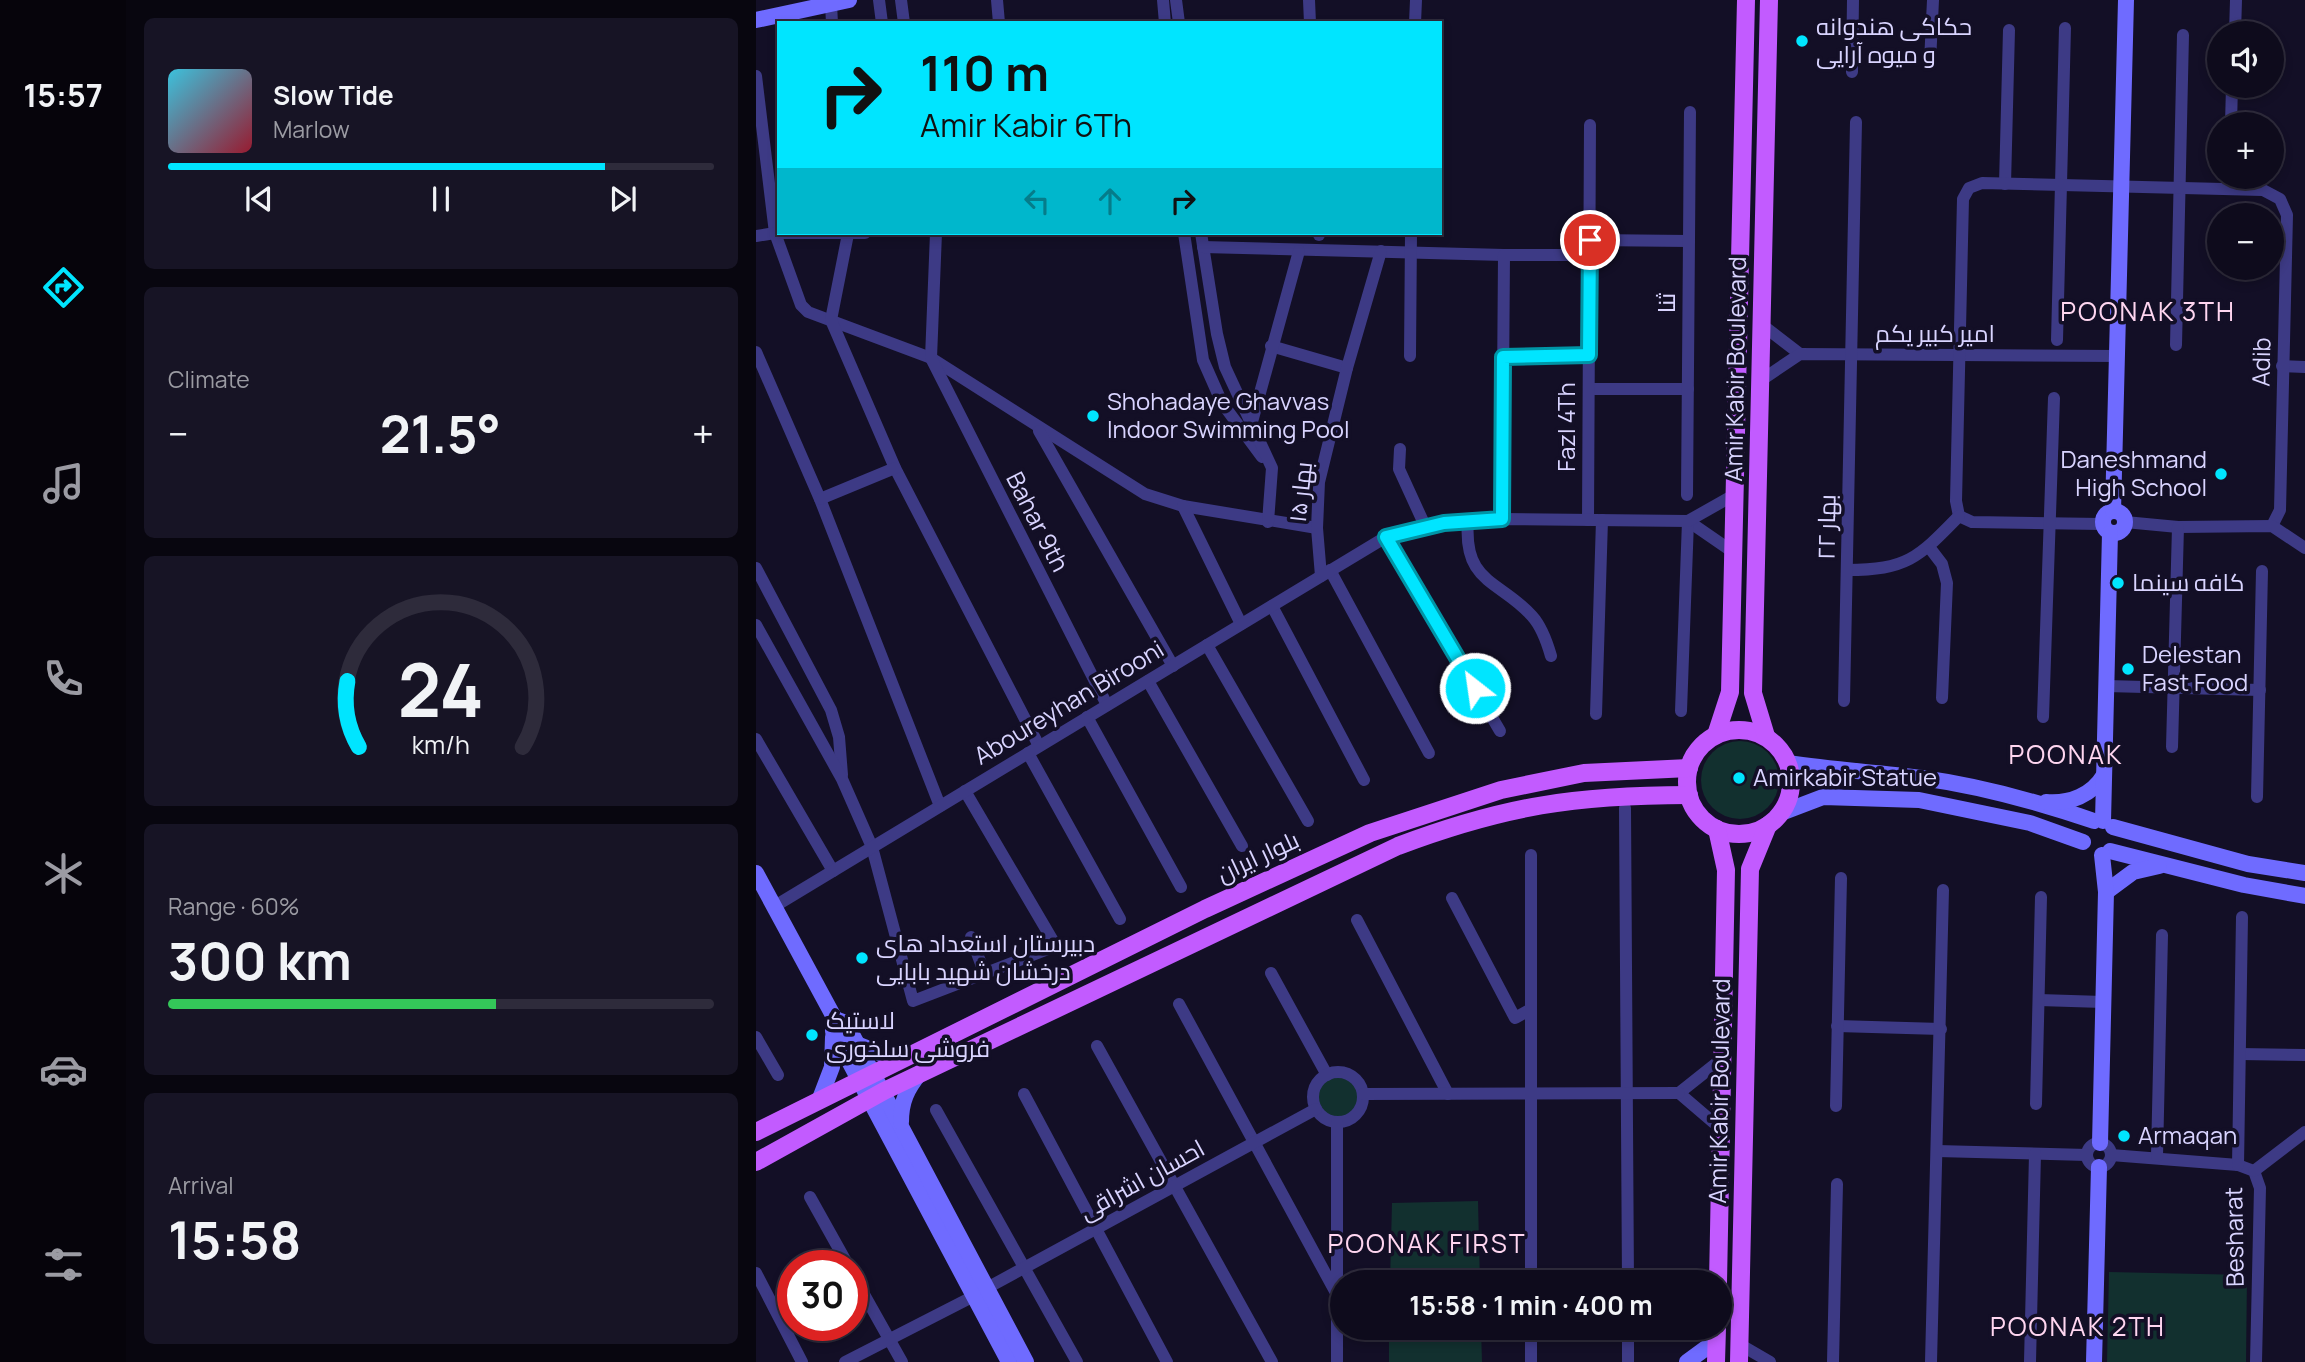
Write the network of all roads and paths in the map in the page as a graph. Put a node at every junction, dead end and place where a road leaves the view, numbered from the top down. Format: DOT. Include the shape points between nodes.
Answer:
graph roads {
  1 [pos="849,0"];
  2 [pos="879,0"];
  3 [pos="901,0"];
  4 [pos="997,0"];
  5 [pos="1163,0"];
  6 [pos="1176,0"];
  7 [pos="1309,0"];
  8 [pos="1416,0"];
  9 [pos="1853,0"];
  10 [pos="1933,0"];
  11 [pos="2126,0"];
  12 [pos="2236,0"];
  13 [pos="1743,2"];
  14 [pos="1773,3"];
  15 [pos="831,4"];
  16 [pos="756,20"];
  17 [pos="832,21"];
  18 [pos="882,21"];
  19 [pos="904,21"];
  20 [pos="999,21"];
  21 [pos="1165,21"];
  22 [pos="1178,21"];
  23 [pos="1310,21"];
  24 [pos="1415,21"];
  25 [pos="2235,21"];
  26 [pos="2065,28"];
  27 [pos="2010,30"];
  28 [pos="2183,34"];
  29 [pos="1930,62"];
  30 [pos="1852,72"];
  31 [pos="756,76"];
  32 [pos="1690,112"];
  33 [pos="1856,122"];
  34 [pos="1590,125"];
  35 [pos="2006,184"];
  36 [pos="2059,185"];
  37 [pos="2207,185"];
  38 [pos="2121,187"];
  39 [pos="2180,188"];
  40 [pos="2258,189"];
  41 [pos="775,233"];
  42 [pos="848,235"];
  43 [pos="936,235"];
  44 [pos="1184,235"];
  45 [pos="1202,235"];
  46 [pos="1411,235"];
  47 [pos="756,236"];
  48 [pos="1590,240"];
  49 [pos="1689,241"];
  50 [pos="1203,247"];
  51 [pos="1410,250"];
  52 [pos="1298,251"];
  53 [pos="1381,251"];
  54 [pos="1504,255"];
  55 [pos="1590,255"];
  56 [pos="831,320"];
  57 [pos="1761,324"];
  58 [pos="2057,340"];
  59 [pos="2176,345"];
  60 [pos="1271,346"];
  61 [pos="756,352"];
  62 [pos="1800,354"];
  63 [pos="1852,354"];
  64 [pos="1589,355"];
  65 [pos="1960,355"];
  66 [pos="1410,356"];
  67 [pos="2117,356"];
  68 [pos="1503,357"];
  69 [pos="931,358"];
  70 [pos="2282,366"];
  71 [pos="2305,367"];
  72 [pos="1347,368"];
  73 [pos="1760,381"];
  74 [pos="1588,389"];
  75 [pos="1688,390"];
  76 [pos="2054,398"];
  77 [pos="1252,422"];
  78 [pos="1037,428"];
  79 [pos="1400,449"];
  80 [pos="894,468"];
  81 [pos="1272,468"];
  82 [pos="1687,495"];
  83 [pos="1734,495"];
  84 [pos="820,499"];
  85 [pos="1183,506"];
  86 [pos="1959,516"];
  87 [pos="1502,519"];
  88 [pos="1588,520"];
  89 [pos="1602,520"];
  90 [pos="1468,521"];
  91 [pos="1688,521"];
  92 [pos="1268,522"];
  93 [pos="2113,522"];
  94 [pos="2051,523"];
  95 [pos="2272,526"];
  96 [pos="1426,527"];
  97 [pos="2178,527"];
  98 [pos="1317,528"];
  99 [pos="1386,537"];
  100 [pos="1929,547"];
  101 [pos="2305,548"];
  102 [pos="1733,552"];
  103 [pos="756,568"];
  104 [pos="1847,570"];
  105 [pos="2262,572"];
  106 [pos="1326,573"];
  107 [pos="1272,606"];
  108 [pos="1241,624"];
  109 [pos="756,625"];
  110 [pos="1207,645"];
  111 [pos="1552,656"];
  112 [pos="1173,666"];
  113 [pos="1148,681"];
  114 [pos="2106,686"];
  115 [pos="2174,688"];
  116 [pos="2260,690"];
  117 [pos="1942,698"];
  118 [pos="1844,701"];
  119 [pos="1107,705"];
  120 [pos="1681,711"];
  121 [pos="1596,714"];
  122 [pos="1087,717"];
  123 [pos="2043,717"];
  124 [pos="1500,731"];
  125 [pos="1716,735"];
  126 [pos="1766,736"];
  127 [pos="756,739"];
  128 [pos="2172,747"];
  129 [pos="1034,750"];
  130 [pos="1429,753"];
  131 [pos="1788,763"];
  132 [pos="1689,768"];
  133 [pos="2104,775"];
  134 [pos="842,779"];
  135 [pos="1364,780"];
  136 [pos="965,791"];
  137 [pos="1689,795"];
  138 [pos="2257,797"];
  139 [pos="2036,801"];
  140 [pos="940,806"];
  141 [pos="1625,808"];
  142 [pos="1775,819"];
  143 [pos="1308,821"];
  144 [pos="2103,823"];
  145 [pos="1717,829"];
  146 [pos="2082,842"];
  147 [pos="1242,846"];
  148 [pos="872,847"];
  149 [pos="2106,853"];
  150 [pos="1531,855"];
  151 [pos="2166,865"];
  152 [pos="833,871"];
  153 [pos="756,873"];
  154 [pos="2305,873"];
  155 [pos="1841,878"];
  156 [pos="1181,887"];
  157 [pos="1942,890"];
  158 [pos="2106,892"];
  159 [pos="2305,896"];
  160 [pos="2041,897"];
  161 [pos="1452,898"];
  162 [pos="775,906"];
  163 [pos="2242,917"];
  164 [pos="1120,919"];
  165 [pos="1357,920"];
  166 [pos="2162,935"];
  167 [pos="971,937"];
  168 [pos="984,972"];
  169 [pos="1271,973"];
  170 [pos="2039,1000"];
  171 [pos="2103,1002"];
  172 [pos="1179,1004"];
  173 [pos="1531,1009"];
  174 [pos="834,1025"];
  175 [pos="1837,1026"];
  176 [pos="1941,1029"];
  177 [pos="756,1037"];
  178 [pos="859,1045"];
  179 [pos="1097,1046"];
  180 [pos="917,1052"];
  181 [pos="2240,1054"];
  182 [pos="2305,1055"];
  183 [pos="1723,1058"];
  184 [pos="920,1073"];
  185 [pos="778,1074"];
  186 [pos="1326,1075"];
  187 [pos="866,1077"];
  188 [pos="1531,1093"];
  189 [pos="1627,1093"];
  190 [pos="1679,1093"];
  191 [pos="1024,1094"];
  192 [pos="1363,1094"];
  193 [pos="1448,1094"];
  194 [pos="876,1095"];
  195 [pos="819,1101"];
  196 [pos="2036,1104"];
  197 [pos="1836,1106"];
  198 [pos="1316,1109"];
  199 [pos="936,1110"];
  200 [pos="1337,1122"];
  201 [pos="901,1125"];
  202 [pos="1721,1129"];
  203 [pos="756,1132"];
  204 [pos="2305,1132"];
  205 [pos="1254,1143"];
  206 [pos="2106,1149"];
  207 [pos="1937,1151"];
  208 [pos="2035,1154"];
  209 [pos="2157,1156"];
  210 [pos="2093,1161"];
  211 [pos="756,1162"];
  212 [pos="2238,1165"];
  213 [pos="2253,1171"];
  214 [pos="1836,1184"];
  215 [pos="1174,1186"];
  216 [pos="810,1197"];
  217 [pos="1096,1229"];
  218 [pos="840,1250"];
  219 [pos="1024,1268"];
  220 [pos="1336,1270"];
  221 [pos="1531,1270"];
  222 [pos="1628,1270"];
  223 [pos="1718,1270"];
  224 [pos="756,1273"];
  225 [pos="1330,1282"];
  226 [pos="981,1292"];
  227 [pos="868,1302"];
  228 [pos="889,1339"];
  229 [pos="1337,1340"];
  230 [pos="1531,1340"];
  231 [pos="1628,1340"];
  232 [pos="1711,1340"];
  233 [pos="1717,1340"];
  234 [pos="1739,1353"];
  235 [pos="802,1362"];
  236 [pos="845,1362"];
  237 [pos="902,1362"];
  238 [pos="1009,1362"];
  239 [pos="1026,1362"];
  240 [pos="1077,1362"];
  241 [pos="1167,1362"];
  242 [pos="1272,1362"];
  243 [pos="1337,1362"];
  244 [pos="1531,1362"];
  245 [pos="1628,1362"];
  246 [pos="1687,1362"];
  247 [pos="1716,1362"];
  248 [pos="1770,1362"];
  249 [pos="1833,1362"];
  250 [pos="1931,1362"];
  251 [pos="2029,1362"];
  252 [pos="2094,1362"];
  253 [pos="2256,1362"];
  1 -- 15 [label="main road"];
  2 -- 18 [label="street"];
  3 -- 19 [label="street"];
  4 -- 20 [label="street"];
  5 -- 21 [label="street"];
  6 -- 22 [label="street"];
  7 -- 23 [label="street"];
  8 -- 24 [label="street"];
  9 -- 30 [label="street"];
  10 -- 29 [label="street"];
  11 -- 38 [label="main road"];
  12 -- 25 [label="street"];
  13 -- 83 [label="main road, Amir Kabir Boulevard"];
  14 -- 57 [label="main road, Amir Kabir Boulevard"];
  15 -- 16 [label="main road"];
  15 -- 17 [label="street"];
  26 -- 36 [label="street"];
  27 -- 35 [label="street"];
  28 -- 39 [label="street"];
  31 -- 41 [label="street"];
  32 -- 49 [label="street, ثنا"];
  33 -- 63 [label="street, بهار ۲۲"];
  34 -- 48 [label="street, Fazl 4Th"];
  35 -- 36 [label="street"];
  35 -- 65 [label="street" via="1982,183 1969,188 1963,199"];
  36 -- 38 [label="street"];
  36 -- 58 [label="street"];
  37 -- 39 [label="street"];
  38 -- 39 [label="street"];
  38 -- 67 [label="main road"];
  39 -- 59 [label="street"];
  40 -- 70 [label="street, Adib" via="2280,199 2287,215"];
  41 -- 47 [label="street"];
  41 -- 56 [label="street" via="801,305"];
  42 -- 56 [label="street"];
  43 -- 69 [label="street"];
  44 -- 81 [label="street" via="1203,360 1222,403"];
  45 -- 50 [label="street"];
  46 -- 51 [label="street"];
  48 -- 49 [label="street"];
  48 -- 55 [label="street, Fazl 4Th"];
  49 -- 75 [label="street, ثنا"];
  50 -- 52 [label="street"];
  50 -- 77 [label="street" via="1225,367"];
  51 -- 53 [label="street"];
  51 -- 54 [label="street"];
  51 -- 66 [label="street"];
  52 -- 53 [label="street"];
  52 -- 60 [label="street"];
  53 -- 72 [label="street, بهار ۱۵"];
  54 -- 55 [label="street"];
  54 -- 68 [label="street"];
  55 -- 64 [label="street, Fazl 4Th"];
  56 -- 69 [label="street"];
  56 -- 80 [label="street"];
  57 -- 62 [label="street"];
  57 -- 73 [label="main road, Amir Kabir Boulevard"];
  60 -- 72 [label="street"];
  60 -- 77 [label="street"];
  61 -- 84 [label="street"];
  62 -- 63 [label="street, امیر کبیر یکم"];
  62 -- 73 [label="street"];
  63 -- 65 [label="street, امیر کبیر یکم"];
  63 -- 104 [label="street, بهار ۲۲"];
  64 -- 68 [label="street"];
  64 -- 74 [label="street, Fazl 4Th"];
  65 -- 67 [label="street, امیر کبیر یکم"];
  65 -- 86 [label="street"];
  67 -- 93 [label="main road"];
  68 -- 87 [label="street"];
  69 -- 78 [label="street"];
  69 -- 119 [label="street, Bahar 9th"];
  70 -- 71 [label="street"];
  70 -- 95 [label="street, Adib" via="2280,510"];
  72 -- 98 [label="street, بهار ۱۵" via="1319,482"];
  73 -- 126 [label="main road, Amir Kabir Boulevard" via="1753,693"];
  74 -- 75 [label="street"];
  74 -- 88 [label="street, Fazl 4Th"];
  75 -- 82 [label="street, ثنا"];
  76 -- 94 [label="street"];
  77 -- 81 [label="street"];
  78 -- 85 [label="street" via="1145,495"];
  78 -- 112 [label="street"];
  79 -- 96 [label="street" via="1399,469"];
  80 -- 84 [label="street"];
  80 -- 129 [label="street"];
  81 -- 92 [label="street"];
  83 -- 91 [label="street"];
  83 -- 102 [label="main road, Amir Kabir Boulevard"];
  84 -- 140 [label="street"];
  85 -- 92 [label="street"];
  85 -- 108 [label="street"];
  86 -- 94 [label="street" via="1972,522"];
  86 -- 100 [label="street"];
  87 -- 88 [label="street, Aboureyhan Birooni"];
  87 -- 90 [label="street, Aboureyhan Birooni"];
  88 -- 89 [label="street, Aboureyhan Birooni"];
  89 -- 91 [label="street, Aboureyhan Birooni"];
  89 -- 121 [label="street"];
  90 -- 96 [label="street, Aboureyhan Birooni"];
  90 -- 111 [label="street" via="1466,539 1475,565 1532,616"];
  91 -- 102 [label="street"];
  91 -- 120 [label="street"];
  92 -- 98 [label="street"];
  93 -- 94 [label="street"];
  93 -- 97 [label="street"];
  93 -- 114 [label="main road"];
  94 -- 123 [label="street"];
  95 -- 97 [label="street"];
  95 -- 101 [label="street"];
  96 -- 99 [label="street, Aboureyhan Birooni"];
  97 -- 115 [label="street"];
  98 -- 106 [label="street, بهار ۱۵"];
  99 -- 106 [label="street, Aboureyhan Birooni"];
  99 -- 124 [label="street"];
  100 -- 104 [label="street" via="1904,564"];
  100 -- 117 [label="street" via="1942,564 1947,583"];
  102 -- 125 [label="main road, Amir Kabir Boulevard" via="1730,692"];
  103 -- 134 [label="street" via="831,710 839,737"];
  104 -- 118 [label="street, بهار ۲۲"];
  105 -- 116 [label="street"];
  106 -- 107 [label="street, Aboureyhan Birooni"];
  106 -- 130 [label="street"];
  107 -- 108 [label="street, Aboureyhan Birooni"];
  107 -- 135 [label="street"];
  108 -- 110 [label="street, Aboureyhan Birooni"];
  109 -- 134 [label="street"];
  110 -- 112 [label="street, Aboureyhan Birooni"];
  110 -- 143 [label="street"];
  112 -- 113 [label="street, Aboureyhan Birooni"];
  113 -- 119 [label="street, Aboureyhan Birooni"];
  113 -- 147 [label="street"];
  114 -- 115 [label="street"];
  114 -- 133 [label="main road"];
  115 -- 116 [label="street"];
  115 -- 128 [label="street"];
  116 -- 138 [label="street"];
  119 -- 122 [label="street, Aboureyhan Birooni"];
  122 -- 129 [label="street, Aboureyhan Birooni"];
  122 -- 156 [label="street"];
  125 -- 126 [label="main road" via="1732,729"];
  125 -- 132 [label="main road" via="1699,749"];
  126 -- 131 [label="main road"];
  127 -- 152 [label="street"];
  129 -- 136 [label="street, Aboureyhan Birooni"];
  129 -- 164 [label="street"];
  131 -- 139 [label="main road" via="1921,778"];
  131 -- 142 [label="main road" via="1792,780 1789,798"];
  132 -- 137 [label="main road"];
  132 -- 180 [label="main road, بلوار ایران" via="1584,773 1501,789 1370,832"];
  133 -- 139 [label="main road" via="2083,795"];
  133 -- 144 [label="main road"];
  134 -- 148 [label="street"];
  136 -- 140 [label="street, Aboureyhan Birooni"];
  136 -- 168 [label="street" via="1056,946"];
  137 -- 145 [label="main road" via="1699,815"];
  137 -- 184 [label="main road, بلوار ایران" via="1555,801 1459,823 1343,870"];
  139 -- 144 [label="main road"];
  140 -- 148 [label="street, Aboureyhan Birooni"];
  141 -- 189 [label="street"];
  142 -- 145 [label="main road" via="1752,833"];
  142 -- 146 [label="main road" via="1823,797 1919,800 2030,822"];
  142 -- 234 [label="main road, Amir Kabir Boulevard" via="1750,869"];
  144 -- 146 [label="main road" via="2084,829"];
  144 -- 149 [label="main road" via="2117,839"];
  144 -- 154 [label="main road" via="2248,864"];
  145 -- 183 [label="main road, Amir Kabir Boulevard" via="1726,870"];
  146 -- 149 [label="main road" via="2092,853"];
  148 -- 152 [label="street, Aboureyhan Birooni"];
  148 -- 168 [label="street" via="913,1002"];
  149 -- 151 [label="main road"];
  149 -- 158 [label="main road"];
  150 -- 173 [label="street"];
  151 -- 158 [label="main road" via="2133,872"];
  151 -- 159 [label="main road"];
  152 -- 162 [label="street, Aboureyhan Birooni"];
  153 -- 162 [label="main road"];
  155 -- 175 [label="street"];
  157 -- 176 [label="street"];
  158 -- 171 [label="main road"];
  160 -- 170 [label="street"];
  161 -- 173 [label="street" via="1515,1018"];
  162 -- 174 [label="main road"];
  163 -- 181 [label="street"];
  165 -- 193 [label="street"];
  166 -- 209 [label="street"];
  167 -- 168 [label="street"];
  169 -- 186 [label="street"];
  170 -- 171 [label="street"];
  170 -- 196 [label="street"];
  171 -- 206 [label="main road"];
  172 -- 205 [label="street"];
  173 -- 188 [label="street"];
  174 -- 178 [label="main road" via="846,1023"];
  174 -- 187 [label="main road"];
  174 -- 195 [label="main road" via="832,1067"];
  175 -- 176 [label="street"];
  175 -- 197 [label="street"];
  176 -- 207 [label="street"];
  177 -- 185 [label="street"];
  178 -- 180 [label="main road" via="887,1055"];
  178 -- 187 [label="main road"];
  179 -- 215 [label="street"];
  180 -- 187 [label="main road, بلوار ایران"];
  181 -- 182 [label="street"];
  181 -- 212 [label="street"];
  183 -- 190 [label="street"];
  183 -- 202 [label="main road, Amir Kabir Boulevard"];
  184 -- 194 [label="main road, بلوار ایران"];
  184 -- 201 [label="main road" via="905,1097"];
  186 -- 192 [label="street" via="1350,1074"];
  186 -- 198 [label="street" via="1313,1094"];
  187 -- 194 [label="main road"];
  187 -- 195 [label="main road, بلوار ایران"];
  188 -- 189 [label="street"];
  188 -- 193 [label="street"];
  188 -- 221 [label="street"];
  189 -- 190 [label="street"];
  189 -- 222 [label="street"];
  190 -- 202 [label="street"];
  191 -- 217 [label="street"];
  192 -- 193 [label="street"];
  192 -- 200 [label="street" via="1360,1111"];
  194 -- 201 [label="main road"];
  194 -- 211 [label="main road, بلوار ایران"];
  194 -- 226 [label="main road"];
  195 -- 203 [label="main road, بلوار ایران"];
  198 -- 200 [label="street"];
  198 -- 205 [label="street, احسان اشراقی"];
  199 -- 219 [label="street"];
  200 -- 220 [label="street"];
  201 -- 226 [label="main road"];
  202 -- 223 [label="main road, Amir Kabir Boulevard"];
  204 -- 213 [label="street"];
  205 -- 215 [label="street, احسان اشراقی"];
  205 -- 225 [label="street"];
  206 -- 209 [label="street, Besharat"];
  206 -- 210 [label="street" via="2091,1147"];
  206 -- 210 [label="street" via="2108,1164"];
  207 -- 208 [label="street"];
  207 -- 250 [label="street"];
  208 -- 210 [label="street"];
  208 -- 251 [label="street"];
  209 -- 212 [label="street, Besharat"];
  210 -- 252 [label="main road"];
  212 -- 213 [label="street, Besharat"];
  213 -- 253 [label="street, Besharat" via="2260,1188"];
  214 -- 249 [label="street"];
  215 -- 217 [label="street, احسان اشراقی"];
  215 -- 242 [label="street"];
  216 -- 218 [label="street"];
  217 -- 219 [label="street, احسان اشراقی"];
  217 -- 241 [label="street"];
  219 -- 226 [label="street, احسان اشراقی"];
  219 -- 240 [label="street"];
  224 -- 235 [label="street"];
  226 -- 228 [label="street, احسان اشراقی"];
  226 -- 238 [label="main road"];
  226 -- 239 [label="main road"];
  227 -- 228 [label="street"];
  228 -- 236 [label="street, احسان اشراقی"];
  228 -- 237 [label="street"];
  229 -- 243 [label="street"];
  230 -- 244 [label="street"];
  231 -- 245 [label="street"];
  232 -- 246 [label="main road"];
  233 -- 247 [label="main road"];
  234 -- 248 [label="street"];
}
